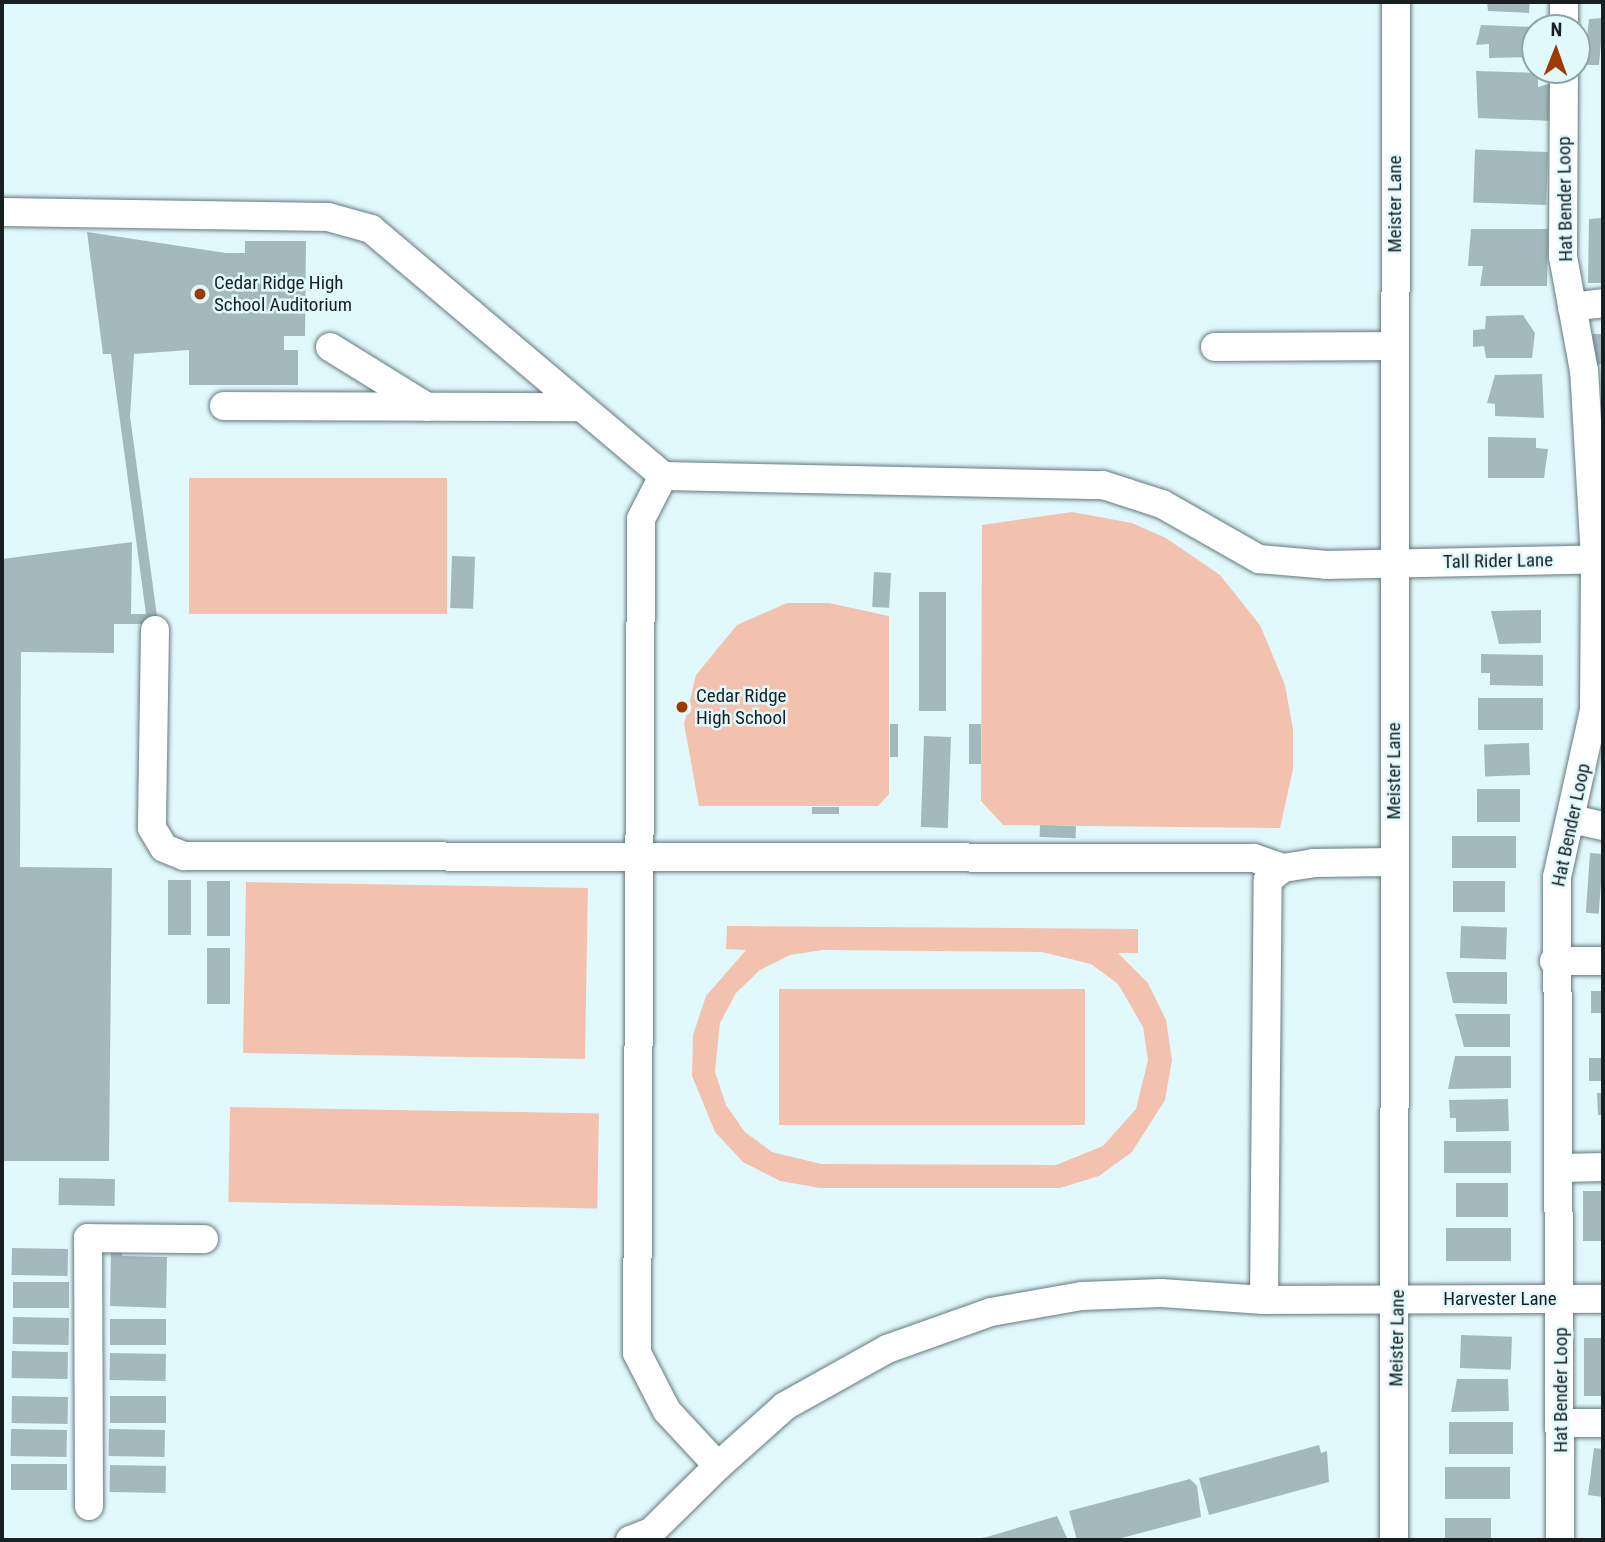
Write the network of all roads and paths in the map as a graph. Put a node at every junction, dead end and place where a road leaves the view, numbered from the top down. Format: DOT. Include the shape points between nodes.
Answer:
graph roads {
  1 [pos="1396,2"];
  2 [pos="1563,84"];
  3 [pos="2,212"];
  4 [pos="1603,303"];
  5 [pos="1572,307"];
  6 [pos="1215,346"];
  7 [pos="1394,346"];
  8 [pos="330,347"];
  9 [pos="224,407"];
  10 [pos="427,407"];
  11 [pos="581,407"];
  12 [pos="663,476"];
  13 [pos="1599,559"];
  14 [pos="1392,564"];
  15 [pos="155,630"];
  16 [pos="1599,710"];
  17 [pos="1572,818"];
  18 [pos="1603,826"];
  19 [pos="640,860"];
  20 [pos="1394,862"];
  21 [pos="1283,868"];
  22 [pos="1554,961"];
  23 [pos="1603,961"];
  24 [pos="1603,1167"];
  25 [pos="1562,1168"];
  26 [pos="204,1240"];
  27 [pos="1561,1298"];
  28 [pos="1603,1299"];
  29 [pos="1265,1300"];
  30 [pos="1398,1300"];
  31 [pos="1561,1423"];
  32 [pos="1603,1423"];
  33 [pos="718,1466"];
  34 [pos="89,1506"];
  35 [pos="630,1540"];
  36 [pos="1394,1540"];
  37 [pos="1560,1540"];
  1 -- 7 [label="street, Meister Lane"];
  2 -- 5 [label="street, Hat Bender Loop" via="1563,257"];
  3 -- 11 [label="street" via="328,217 372,229"];
  4 -- 5 [label="street"];
  5 -- 13 [label="street, Hat Bender Loop" via="1584,371"];
  6 -- 7 [label="street"];
  7 -- 14 [label="street, Meister Lane"];
  8 -- 10 [label="street"];
  9 -- 10 [label="street"];
  10 -- 11 [label="street"];
  11 -- 12 [label="street"];
  12 -- 14 [label="street, Tall Rider Lane" via="1103,485 1162,503 1259,559"];
  12 -- 19 [label="street" via="641,519"];
  13 -- 14 [label="street, Tall Rider Lane"];
  13 -- 16 [label="street, Hat Bender Loop"];
  14 -- 20 [label="street, Meister Lane"];
  15 -- 19 [label="street" via="152,828 170,852"];
  16 -- 17 [label="street, Hat Bender Loop"];
  17 -- 18 [label="street"];
  17 -- 22 [label="street, Hat Bender Loop" via="1557,877"];
  19 -- 21 [label="street" via="1254,858"];
  19 -- 33 [label="street" via="637,1353 667,1411"];
  20 -- 21 [label="street"];
  20 -- 30 [label="street, Meister Lane"];
  21 -- 29 [label="street" via="1268,880 1265,898"];
  22 -- 23 [label="street"];
  22 -- 25 [label="street, Hat Bender Loop"];
  24 -- 25 [label="street"];
  25 -- 27 [label="street, Hat Bender Loop"];
  26 -- 34 [label="street" via="88,1238"];
  27 -- 28 [label="street, Harvester Lane"];
  27 -- 30 [label="street, Harvester Lane"];
  27 -- 31 [label="street, Hat Bender Loop"];
  29 -- 30 [label="street, Harvester Lane"];
  29 -- 33 [label="street, Harvester Lane" via="1082,1296 991,1312 887,1349 785,1406"];
  30 -- 36 [label="street, Meister Lane"];
  31 -- 32 [label="street"];
  31 -- 37 [label="street, Hat Bender Loop"];
  33 -- 35 [label="street, Harvester Lane" via="651,1532"];
}
